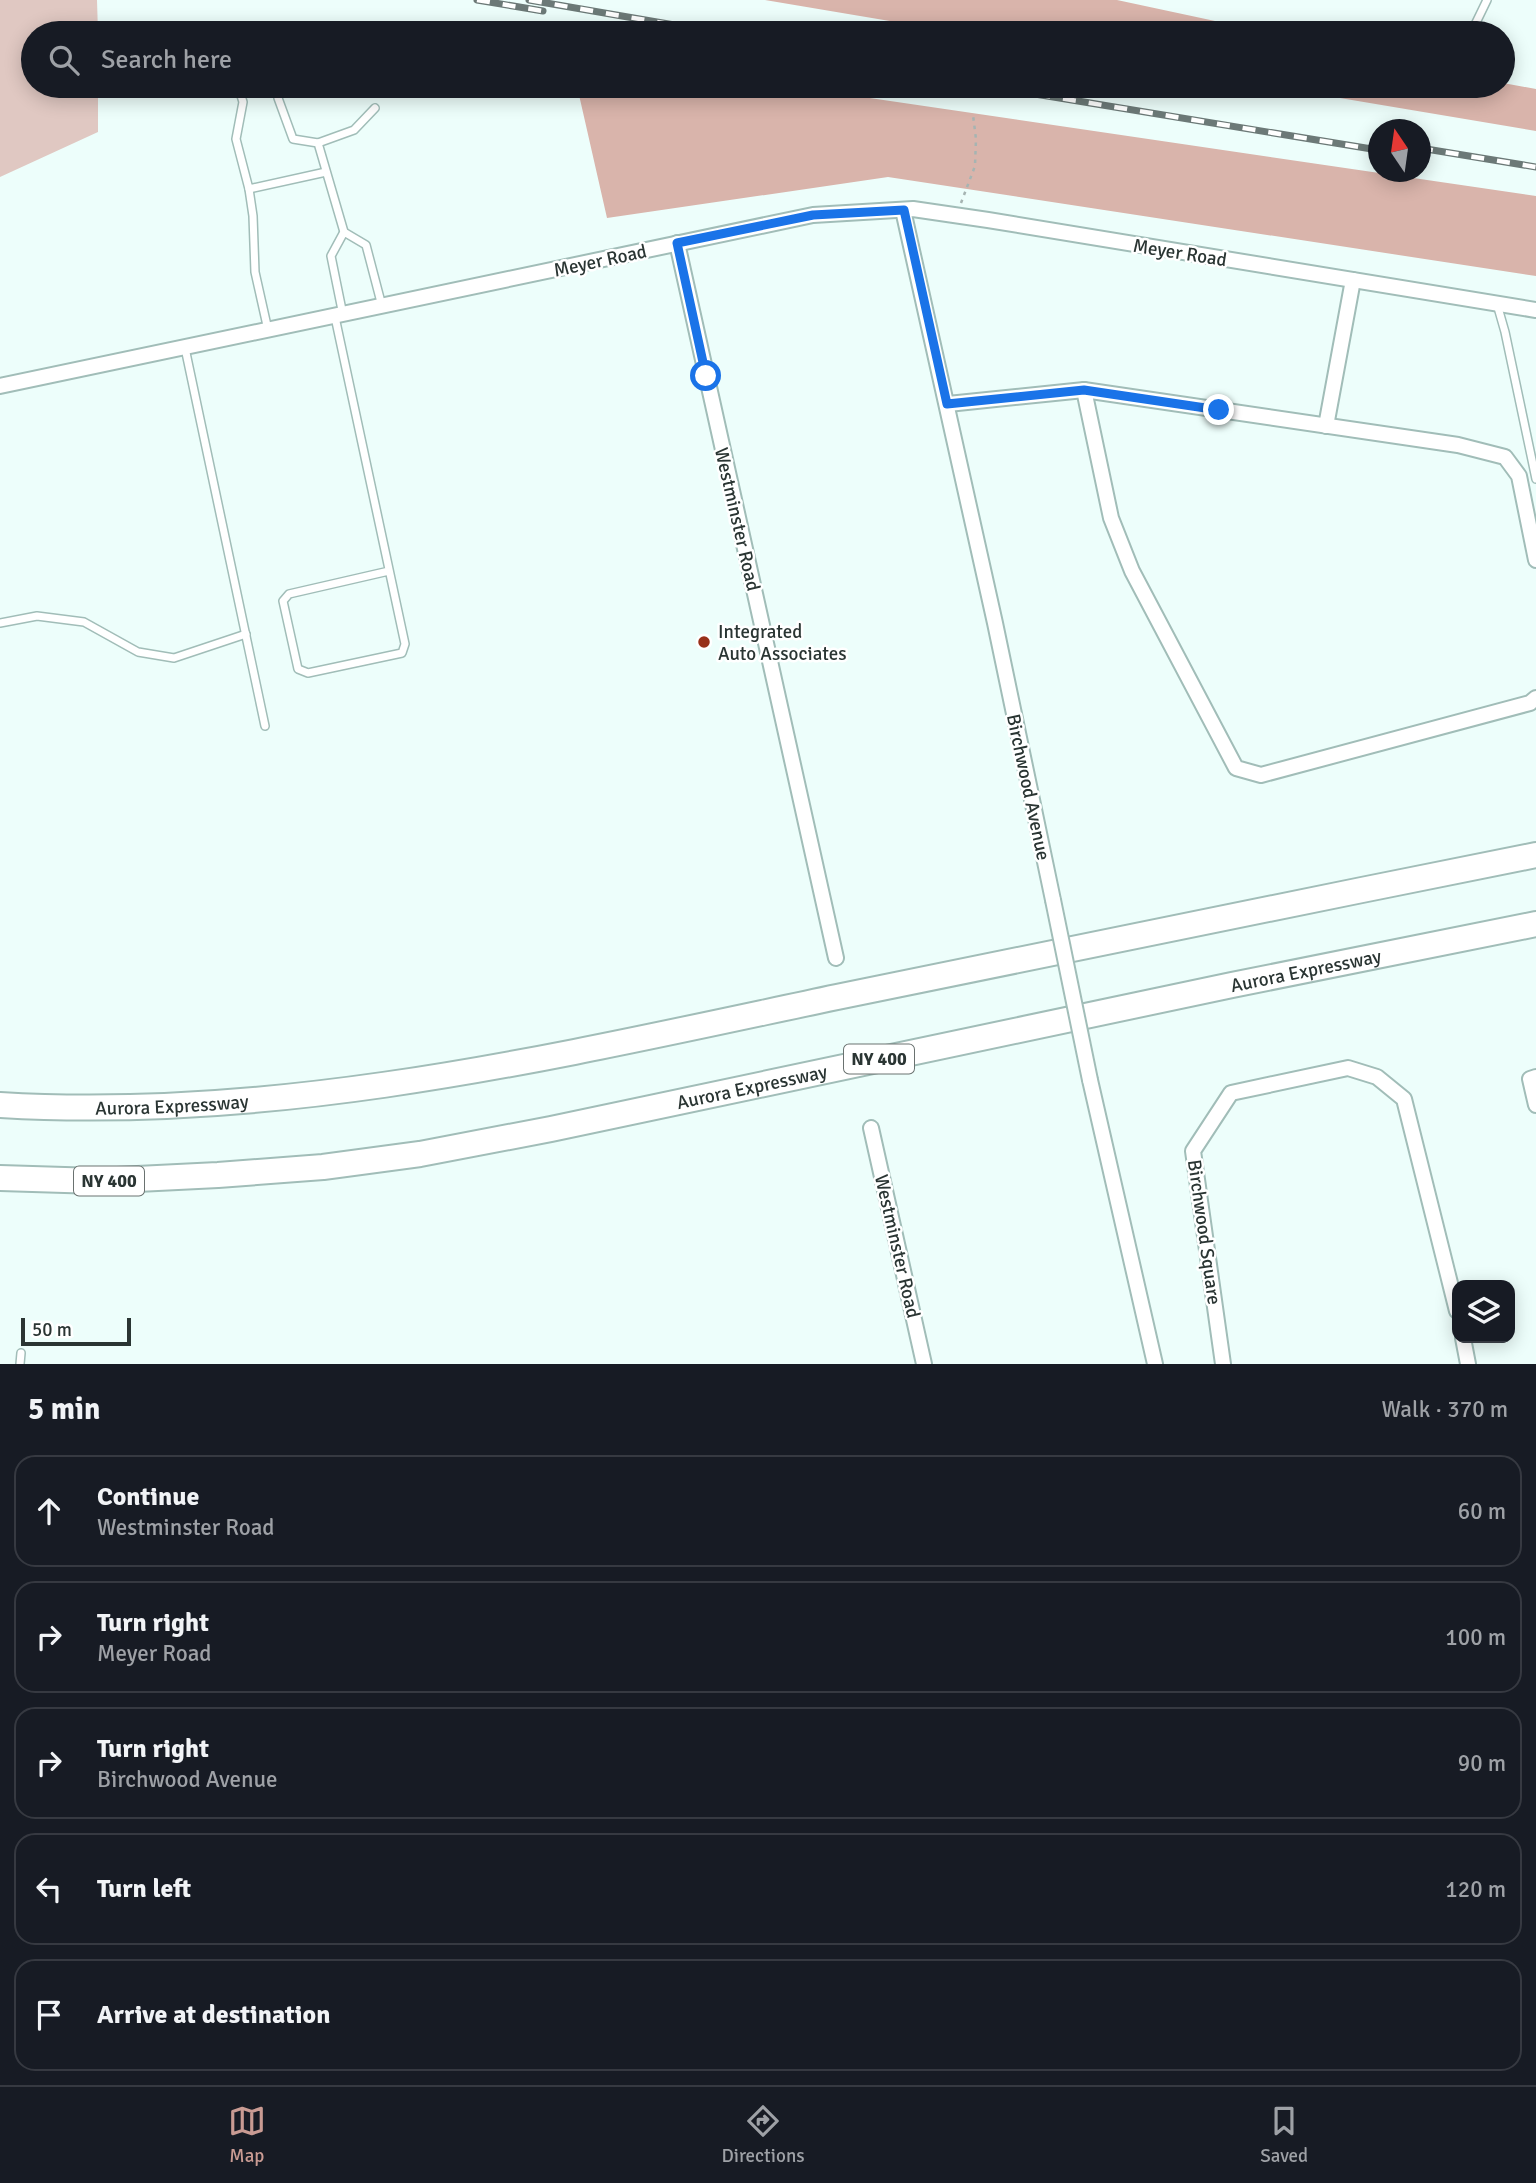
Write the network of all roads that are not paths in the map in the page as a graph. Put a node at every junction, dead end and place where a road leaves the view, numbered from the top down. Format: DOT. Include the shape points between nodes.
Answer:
graph roads {
  1 [pos="1487,0"];
  2 [pos="1477,21"];
  3 [pos="242,98"];
  4 [pos="278,98"];
  5 [pos="375,108"];
  6 [pos="318,143"];
  7 [pos="326,172"];
  8 [pos="249,189"];
  9 [pos="904,210"];
  10 [pos="344,232"];
  11 [pos="677,243"];
  12 [pos="1353,280"];
  13 [pos="1496,303"];
  14 [pos="382,307"];
  15 [pos="1536,310"];
  16 [pos="339,316"];
  17 [pos="268,330"];
  18 [pos="186,348"];
  19 [pos="0,386"];
  20 [pos="1084,390"];
  21 [pos="947,404"];
  22 [pos="1326,426"];
  23 [pos="1536,479"];
  24 [pos="1536,560"];
  25 [pos="389,571"];
  26 [pos="0,623"];
  27 [pos="246,634"];
  28 [pos="1536,698"];
  29 [pos="265,726"];
  30 [pos="1536,855"];
  31 [pos="1536,924"];
  32 [pos="835,958"];
  33 [pos="1536,1077"];
  34 [pos="0,1105"];
  35 [pos="1536,1105"];
  36 [pos="871,1128"];
  37 [pos="0,1178"];
  38 [pos="1452,1284"];
  39 [pos="1464,1343"];
  40 [pos="21,1353"];
  41 [pos="20,1364"];
  42 [pos="924,1364"];
  43 [pos="1154,1364"];
  44 [pos="1223,1364"];
  45 [pos="1468,1364"];
  1 -- 2 [label="lane"];
  3 -- 8 [label="lane" via="236,139"];
  4 -- 6 [label="lane" via="293,139"];
  5 -- 6 [label="lane" via="354,130"];
  6 -- 7 [label="lane"];
  7 -- 8 [label="lane"];
  7 -- 10 [label="lane"];
  8 -- 17 [label="lane" via="255,272"];
  9 -- 11 [label="street, Meyer Road" via="813,215"];
  9 -- 12 [label="street, Meyer Road"];
  9 -- 21 [label="street, Birchwood Avenue"];
  10 -- 14 [label="lane" via="366,245"];
  10 -- 16 [label="lane" via="331,256"];
  11 -- 14 [label="street, Meyer Road"];
  11 -- 32 [label="street, Westminster Road"];
  12 -- 13 [label="street, Meyer Road"];
  12 -- 22 [label="street"];
  13 -- 15 [label="street, Meyer Road"];
  13 -- 23 [label="lane"];
  14 -- 16 [label="street, Meyer Road"];
  16 -- 17 [label="street, Meyer Road"];
  16 -- 25 [label="lane"];
  17 -- 18 [label="street, Meyer Road"];
  18 -- 19 [label="street, Meyer Road"];
  18 -- 27 [label="lane"];
  20 -- 21 [label="street"];
  20 -- 22 [label="street"];
  20 -- 28 [label="street" via="1111,518 1132,571 1236,768 1261,775"];
  21 -- 43 [label="street, Birchwood Avenue, bridge"];
  22 -- 24 [label="street" via="1458,445 1505,457 1519,476"];
  25 -- 25 [label="lane" via="405,644 402,653 307,673 298,668 283,601 289,594"];
  26 -- 27 [label="lane" via="37,616 84,622 138,652 174,658"];
  27 -- 29 [label="lane"];
  30 -- 34 [label="highway, Aurora Expressway" via="377,1088 260,1101"];
  31 -- 37 [label="highway, Aurora Expressway / NY 400" via="420,1154 218,1175 97,1181"];
  33 -- 35 [label="street" via="1530,1079"];
  36 -- 42 [label="street, Westminster Road"];
  38 -- 44 [label="street, Birchwood Square" via="1404,1098 1377,1077 1348,1068 1231,1093 1193,1151"];
  39 -- 45 [label="street"];
  40 -- 41 [label="lane"];
}
